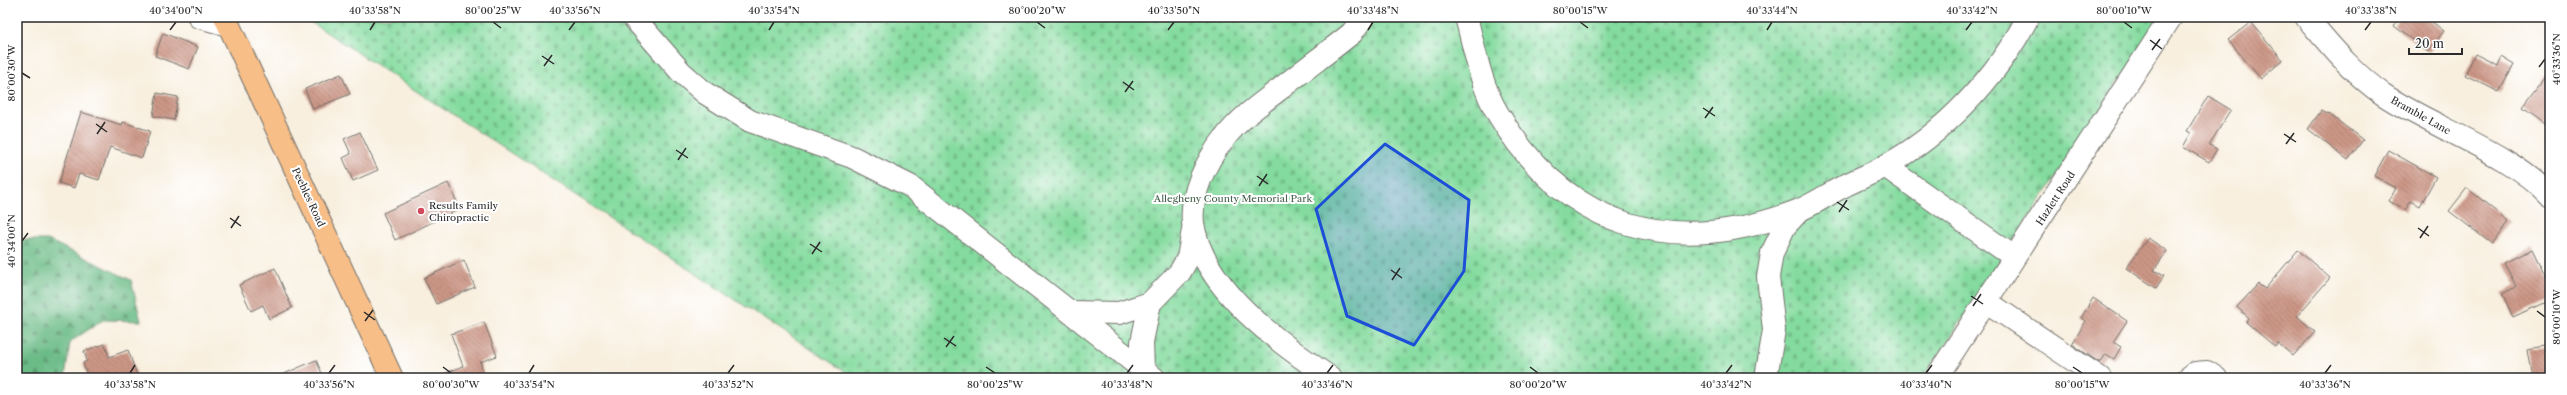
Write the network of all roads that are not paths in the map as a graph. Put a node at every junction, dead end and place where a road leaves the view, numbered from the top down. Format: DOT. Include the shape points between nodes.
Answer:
graph roads {
  1 [pos="199,17"];
  2 [pos="633,17"];
  3 [pos="1363,17"];
  4 [pos="1466,17"];
  5 [pos="2028,17"];
  6 [pos="2171,17"];
  7 [pos="2306,17"];
  8 [pos="227,21"];
  9 [pos="1885,166"];
  10 [pos="2550,196"];
  11 [pos="1799,211"];
  12 [pos="1193,222"];
  13 [pos="2004,250"];
  14 [pos="1172,282"];
  15 [pos="1220,282"];
  16 [pos="1987,302"];
  17 [pos="1150,303"];
  18 [pos="1071,312"];
  19 [pos="1148,373"];
  20 [pos="392,378"];
  21 [pos="1331,378"];
  22 [pos="1766,378"];
  23 [pos="1936,378"];
  24 [pos="2100,378"];
  25 [pos="2188,378"];
  26 [pos="2216,378"];
  1 -- 8 [label="street"];
  2 -- 18 [label="street" via="681,72 705,93 750,121 852,158 910,186"];
  3 -- 12 [label="street" via="1352,33 1253,110 1224,139 1202,174"];
  4 -- 11 [label="street" via="1477,65 1498,114 1528,157 1551,180 1598,212 1626,224 1653,231 1681,234 1737,228"];
  5 -- 9 [label="street" via="2004,58 1967,101 1910,150"];
  6 -- 16 [label="street, Hazlett Road"];
  7 -- 10 [label="street, Bramble Lane" via="2351,67 2377,90 2493,155"];
  8 -- 20 [label="main road, Peebles Road"];
  9 -- 11 [label="street"];
  9 -- 13 [label="street"];
  11 -- 22 [label="street" via="1785,226 1772,253 1768,277 1774,330"];
  12 -- 14 [label="street" via="1188,258"];
  12 -- 15 [label="street" via="1201,250"];
  14 -- 15 [label="street" via="1197,277"];
  14 -- 17 [label="street"];
  15 -- 21 [label="street" via="1278,340"];
  16 -- 23 [label="street, Hazlett Road"];
  16 -- 24 [label="street"];
  17 -- 18 [label="street" via="1119,313"];
  17 -- 19 [label="street" via="1142,342"];
  18 -- 19 [label="street"];
  25 -- 26 [label="street" via="2195,373 2207,372"];
}
